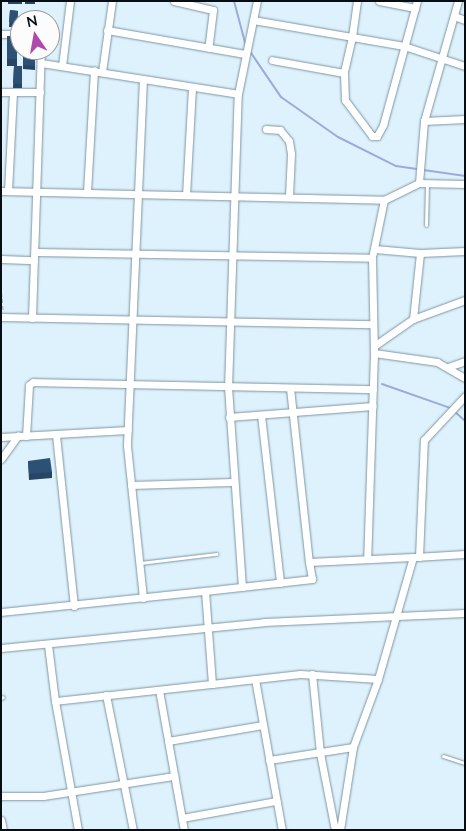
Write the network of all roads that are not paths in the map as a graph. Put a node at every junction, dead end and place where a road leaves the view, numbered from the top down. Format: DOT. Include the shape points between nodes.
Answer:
graph roads {
  1 [pos="70,1"];
  2 [pos="112,1"];
  3 [pos="174,1"];
  4 [pos="257,1"];
  5 [pos="357,1"];
  6 [pos="380,1"];
  7 [pos="458,1"];
  8 [pos="416,5"];
  9 [pos="454,16"];
  10 [pos="465,20"];
  11 [pos="252,23"];
  12 [pos="107,30"];
  13 [pos="352,37"];
  14 [pos="404,46"];
  15 [pos="208,48"];
  16 [pos="246,52"];
  17 [pos="442,58"];
  18 [pos="272,60"];
  19 [pos="41,63"];
  20 [pos="62,66"];
  21 [pos="465,66"];
  22 [pos="98,71"];
  23 [pos="344,73"];
  24 [pos="143,78"];
  25 [pos="192,87"];
  26 [pos="1,92"];
  27 [pos="13,92"];
  28 [pos="40,92"];
  29 [pos="238,94"];
  30 [pos="465,119"];
  31 [pos="424,121"];
  32 [pos="266,129"];
  33 [pos="419,180"];
  34 [pos="427,184"];
  35 [pos="465,184"];
  36 [pos="5,191"];
  37 [pos="37,192"];
  38 [pos="87,192"];
  39 [pos="137,195"];
  40 [pos="186,196"];
  41 [pos="234,196"];
  42 [pos="289,197"];
  43 [pos="384,200"];
  44 [pos="426,226"];
  45 [pos="375,249"];
  46 [pos="465,251"];
  47 [pos="420,253"];
  48 [pos="35,256"];
  49 [pos="135,256"];
  50 [pos="235,258"];
  51 [pos="372,258"];
  52 [pos="1,259"];
  53 [pos="465,300"];
  54 [pos="2,317"];
  55 [pos="32,318"];
  56 [pos="413,319"];
  57 [pos="133,321"];
  58 [pos="231,321"];
  59 [pos="373,324"];
  60 [pos="374,349"];
  61 [pos="465,361"];
  62 [pos="448,366"];
  63 [pos="465,378"];
  64 [pos="129,386"];
  65 [pos="228,388"];
  66 [pos="290,388"];
  67 [pos="373,389"];
  68 [pos="465,396"];
  69 [pos="373,406"];
  70 [pos="291,412"];
  71 [pos="261,415"];
  72 [pos="229,417"];
  73 [pos="128,430"];
  74 [pos="56,435"];
  75 [pos="18,436"];
  76 [pos="26,436"];
  77 [pos="1,437"];
  78 [pos="1,458"];
  79 [pos="232,482"];
  80 [pos="131,485"];
  81 [pos="216,554"];
  82 [pos="465,554"];
  83 [pos="416,557"];
  84 [pos="367,558"];
  85 [pos="309,562"];
  86 [pos="139,563"];
  87 [pos="280,583"];
  88 [pos="242,587"];
  89 [pos="205,591"];
  90 [pos="143,598"];
  91 [pos="74,606"];
  92 [pos="1,612"];
  93 [pos="465,613"];
  94 [pos="397,614"];
  95 [pos="206,627"];
  96 [pos="48,645"];
  97 [pos="1,648"];
  98 [pos="312,674"];
  99 [pos="254,679"];
  100 [pos="378,679"];
  101 [pos="212,684"];
  102 [pos="159,690"];
  103 [pos="106,695"];
  104 [pos="55,701"];
  105 [pos="263,726"];
  106 [pos="168,741"];
  107 [pos="353,748"];
  108 [pos="320,753"];
  109 [pos="442,756"];
  110 [pos="269,760"];
  111 [pos="465,763"];
  112 [pos="174,776"];
  113 [pos="124,785"];
  114 [pos="72,793"];
  115 [pos="1,796"];
  116 [pos="276,801"];
  117 [pos="182,818"];
  118 [pos="1,820"];
  119 [pos="3,830"];
  120 [pos="78,830"];
  121 [pos="133,830"];
  122 [pos="184,830"];
  123 [pos="282,830"];
  124 [pos="335,830"];
  125 [pos="340,830"];
  1 -- 20 [label="street"];
  2 -- 12 [label="street"];
  3 -- 15 [label="street" via="213,10"];
  4 -- 11 [label="street"];
  5 -- 13 [label="street"];
  6 -- 8 [label="street"];
  7 -- 9 [label="street"];
  8 -- 14 [label="street"];
  9 -- 10 [label="street"];
  9 -- 17 [label="street"];
  11 -- 13 [label="street"];
  11 -- 16 [label="street"];
  12 -- 15 [label="street"];
  12 -- 22 [label="street"];
  13 -- 14 [label="street"];
  13 -- 23 [label="street"];
  14 -- 17 [label="street"];
  14 -- 23 [label="street" via="383,125 377,136 372,136 345,100"];
  15 -- 16 [label="street"];
  16 -- 29 [label="street"];
  17 -- 21 [label="street"];
  17 -- 31 [label="street"];
  18 -- 23 [label="street"];
  19 -- 20 [label="street"];
  19 -- 28 [label="street"];
  20 -- 22 [label="street"];
  22 -- 24 [label="street"];
  22 -- 38 [label="street"];
  24 -- 25 [label="street"];
  24 -- 39 [label="street"];
  25 -- 29 [label="street"];
  25 -- 40 [label="street"];
  26 -- 27 [label="street"];
  27 -- 28 [label="street"];
  27 -- 36 [label="street"];
  28 -- 37 [label="street"];
  29 -- 41 [label="street"];
  30 -- 31 [label="street"];
  31 -- 33 [label="street"];
  32 -- 42 [label="street" via="280,130 289,140"];
  33 -- 34 [label="street"];
  33 -- 43 [label="street"];
  34 -- 35 [label="street"];
  34 -- 44 [label="lane"];
  36 -- 37 [label="street"];
  37 -- 38 [label="street"];
  37 -- 48 [label="street"];
  38 -- 39 [label="street"];
  39 -- 40 [label="street"];
  39 -- 49 [label="street"];
  40 -- 41 [label="street"];
  41 -- 42 [label="street"];
  41 -- 50 [label="street"];
  42 -- 43 [label="street"];
  43 -- 45 [label="street"];
  45 -- 47 [label="street"];
  45 -- 51 [label="street"];
  46 -- 47 [label="street"];
  47 -- 56 [label="street"];
  48 -- 49 [label="street"];
  48 -- 52 [label="street"];
  48 -- 55 [label="street"];
  49 -- 50 [label="street"];
  49 -- 57 [label="street"];
  50 -- 51 [label="street"];
  50 -- 58 [label="street"];
  51 -- 59 [label="street"];
  53 -- 56 [label="street"];
  54 -- 55 [label="street"];
  55 -- 57 [label="street"];
  56 -- 60 [label="street"];
  57 -- 58 [label="street"];
  57 -- 64 [label="street"];
  58 -- 59 [label="street"];
  58 -- 65 [label="street"];
  59 -- 60 [label="street"];
  60 -- 62 [label="street"];
  60 -- 67 [label="street"];
  61 -- 62 [label="street"];
  62 -- 63 [label="street"];
  64 -- 65 [label="street"];
  64 -- 73 [label="street"];
  64 -- 76 [label="street" via="33,382 29,385"];
  65 -- 66 [label="street"];
  65 -- 72 [label="street"];
  66 -- 67 [label="street"];
  66 -- 70 [label="street"];
  67 -- 69 [label="street"];
  68 -- 83 [label="street" via="423,444"];
  69 -- 70 [label="street"];
  69 -- 84 [label="street"];
  70 -- 71 [label="street"];
  70 -- 85 [label="street"];
  71 -- 72 [label="street"];
  71 -- 87 [label="street"];
  72 -- 79 [label="street"];
  73 -- 74 [label="street"];
  73 -- 80 [label="street"];
  74 -- 76 [label="street"];
  74 -- 91 [label="street"];
  75 -- 76 [label="street"];
  75 -- 77 [label="street"];
  75 -- 78 [label="street"];
  79 -- 80 [label="street"];
  79 -- 88 [label="street"];
  80 -- 86 [label="street"];
  81 -- 86 [label="lane"];
  82 -- 83 [label="street"];
  83 -- 84 [label="street"];
  83 -- 94 [label="street"];
  84 -- 85 [label="street"];
  85 -- 87 [label="street" via="312,579"];
  86 -- 90 [label="street"];
  87 -- 88 [label="street"];
  88 -- 89 [label="street"];
  89 -- 90 [label="street"];
  89 -- 95 [label="street"];
  90 -- 91 [label="street"];
  91 -- 92 [label="street"];
  93 -- 94 [label="street"];
  94 -- 95 [label="street"];
  94 -- 100 [label="street"];
  95 -- 96 [label="street"];
  95 -- 101 [label="street"];
  96 -- 97 [label="street"];
  96 -- 104 [label="street"];
  98 -- 99 [label="street"];
  98 -- 100 [label="street"];
  98 -- 108 [label="street"];
  99 -- 101 [label="street"];
  99 -- 105 [label="street"];
  100 -- 107 [label="street"];
  101 -- 102 [label="street"];
  102 -- 103 [label="street"];
  102 -- 106 [label="street"];
  103 -- 104 [label="street"];
  103 -- 113 [label="street"];
  104 -- 114 [label="street"];
  105 -- 106 [label="street"];
  105 -- 110 [label="street"];
  106 -- 112 [label="street"];
  107 -- 108 [label="street"];
  107 -- 125 [label="street"];
  108 -- 110 [label="street"];
  108 -- 124 [label="street"];
  109 -- 111 [label="lane"];
  110 -- 116 [label="street"];
  112 -- 113 [label="street"];
  112 -- 117 [label="street"];
  113 -- 114 [label="street"];
  113 -- 121 [label="street"];
  114 -- 115 [label="street"];
  114 -- 120 [label="street"];
  116 -- 117 [label="street"];
  116 -- 123 [label="street"];
  117 -- 122 [label="street"];
  118 -- 119 [label="street"];
}
